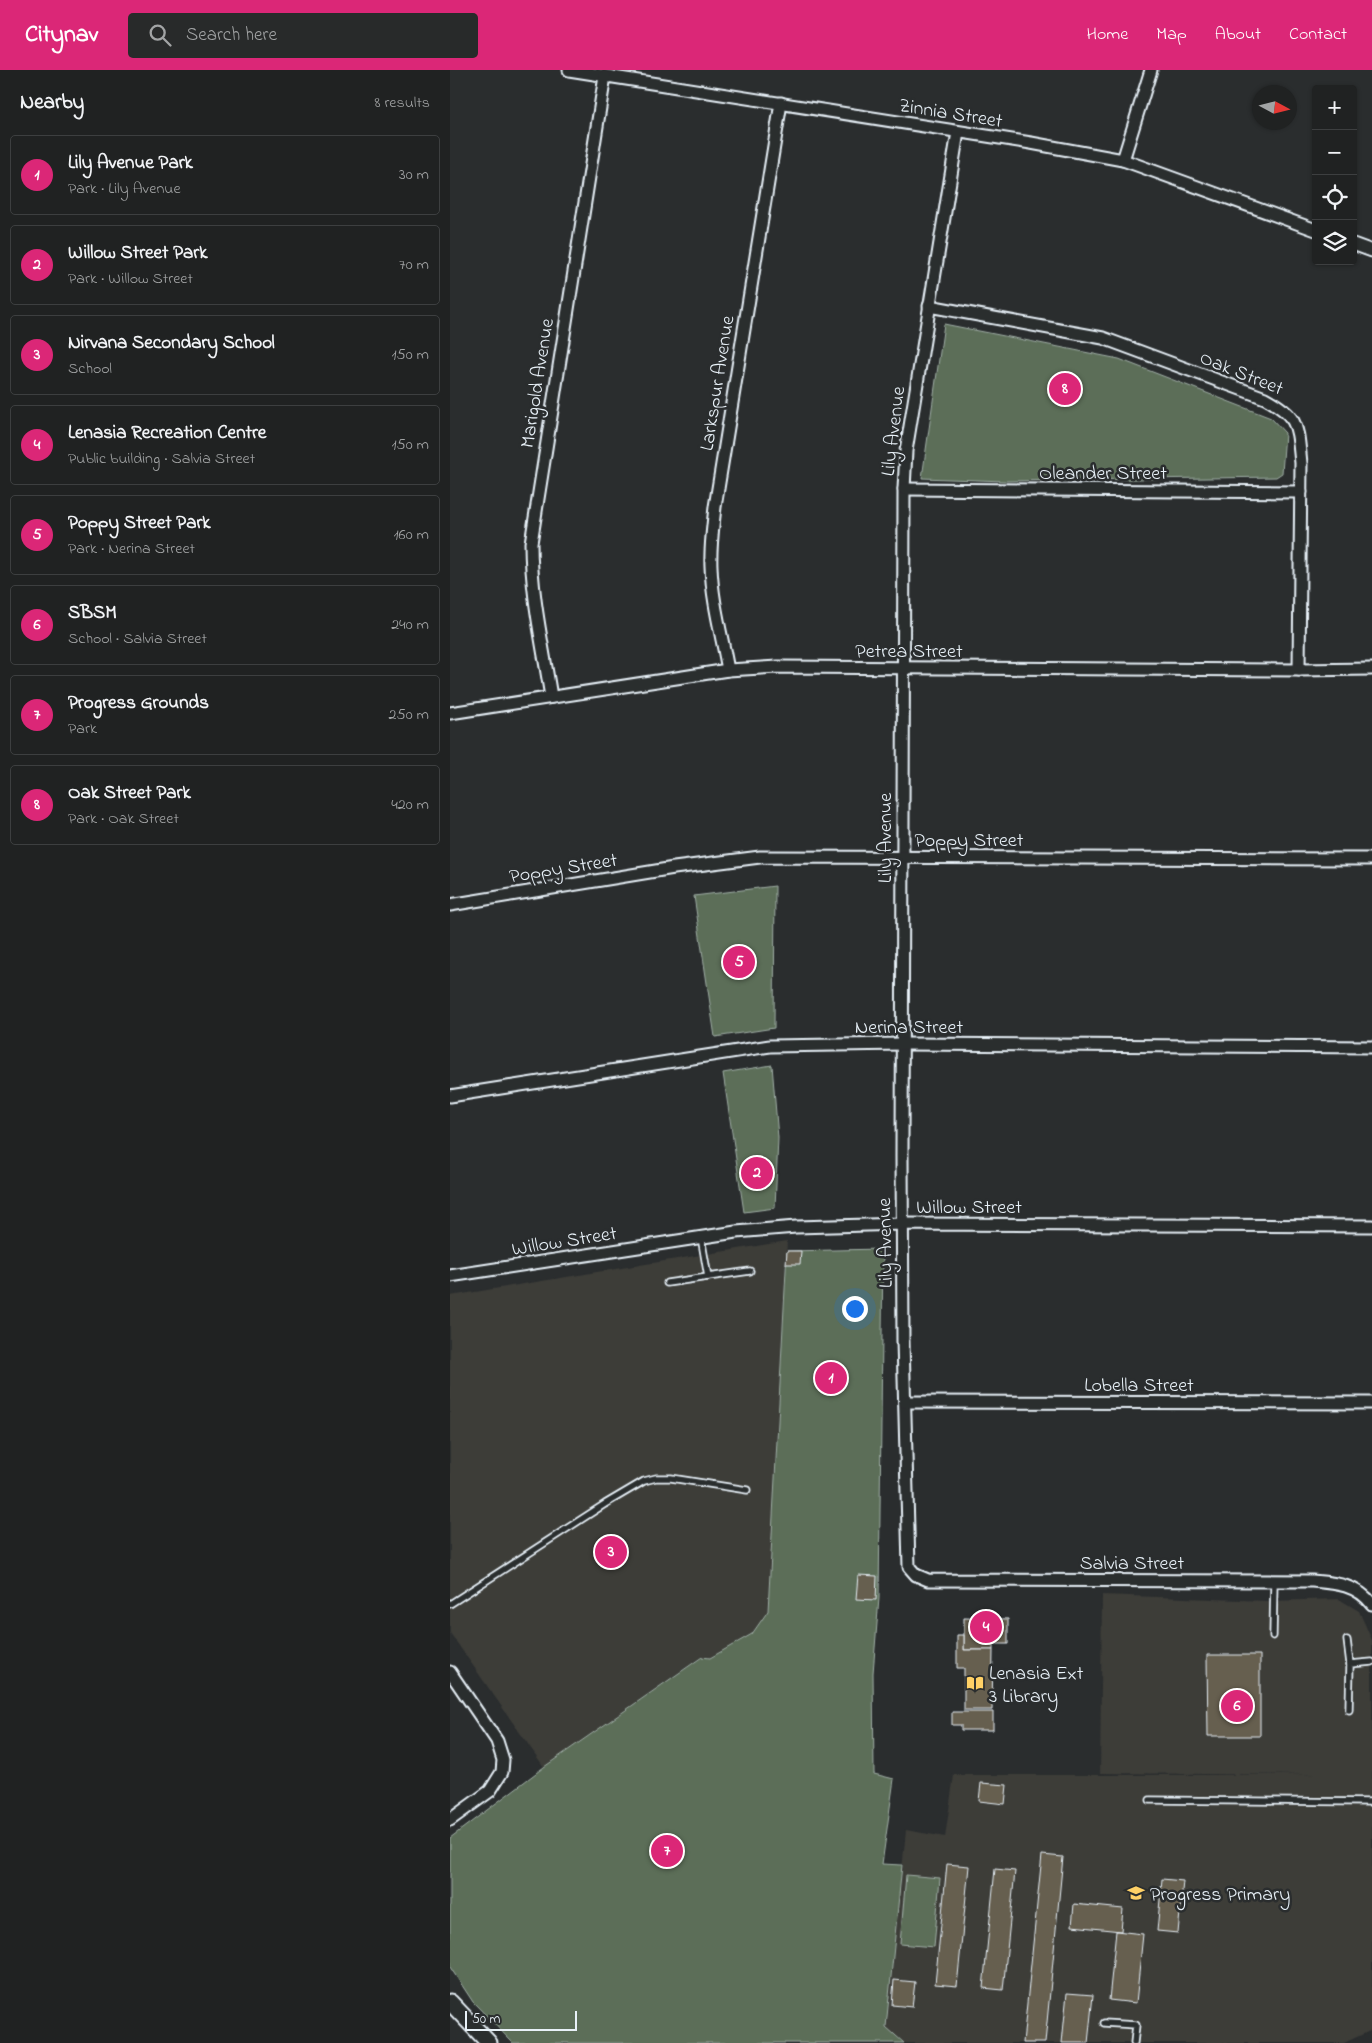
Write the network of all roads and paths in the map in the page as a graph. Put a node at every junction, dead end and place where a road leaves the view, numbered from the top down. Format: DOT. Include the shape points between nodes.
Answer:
graph roads {
  1 [pos="570,70"];
  2 [pos="1151,70"];
  3 [pos="605,76"];
  4 [pos="781,103"];
  5 [pos="958,132"];
  6 [pos="1123,160"];
  7 [pos="1312,229"];
  8 [pos="1357,245"];
  9 [pos="1372,251"];
  10 [pos="929,306"];
  11 [pos="904,489"];
  12 [pos="1301,492"];
  13 [pos="904,669"];
  14 [pos="1372,669"];
  15 [pos="728,670"];
  16 [pos="1299,670"];
  17 [pos="551,697"];
  18 [pos="450,713"];
  19 [pos="902,857"];
  20 [pos="1372,859"];
  21 [pos="450,905"];
  22 [pos="903,1044"];
  23 [pos="1372,1047"];
  24 [pos="450,1096"];
  25 [pos="903,1224"];
  26 [pos="1372,1226"];
  27 [pos="701,1237"];
  28 [pos="750,1271"];
  29 [pos="450,1276"];
  30 [pos="708,1277"];
  31 [pos="667,1283"];
  32 [pos="905,1402"];
  33 [pos="1372,1403"];
  34 [pos="747,1490"];
  35 [pos="908,1548"];
  36 [pos="1274,1581"];
  37 [pos="450,1604"];
  38 [pos="1372,1604"];
  39 [pos="1273,1636"];
  40 [pos="1347,1640"];
  41 [pos="1372,1662"];
  42 [pos="1350,1664"];
  43 [pos="450,1672"];
  44 [pos="1349,1710"];
  45 [pos="1150,1800"];
  46 [pos="1372,1802"];
  47 [pos="450,1820"];
  48 [pos="450,2004"];
  49 [pos="1104,2023"];
  50 [pos="489,2043"];
  51 [pos="1134,2043"];
  1 -- 3 [label="street, Zinnia Street"];
  2 -- 6 [label="street"];
  3 -- 4 [label="street, Zinnia Street"];
  3 -- 17 [label="street, Marigold Avenue" via="531,543 534,596"];
  4 -- 5 [label="street, Zinnia Street"];
  4 -- 15 [label="street, Larkspur Avenue" via="711,544 714,592"];
  5 -- 6 [label="street, Zinnia Street"];
  5 -- 10 [label="street, Lily Avenue"];
  6 -- 7 [label="street, Zinnia Street"];
  8 -- 9 [label="street"];
  10 -- 11 [label="street, Lily Avenue" via="906,451"];
  10 -- 12 [label="street, Oak Street" via="1103,338 1265,398 1281,407 1294,421 1299,444"];
  11 -- 12 [label="street, Oleander Street"];
  11 -- 13 [label="street, Lily Avenue"];
  12 -- 16 [label="street, Oak Street"];
  13 -- 15 [label="street, Petrea Street" via="778,667"];
  13 -- 16 [label="street, Petrea Street"];
  13 -- 19 [label="street, Lily Avenue"];
  14 -- 16 [label="street, Petrea Street"];
  15 -- 17 [label="street, Petrea Street"];
  17 -- 18 [label="street, Petrea Street"];
  19 -- 20 [label="street, Poppy Street"];
  19 -- 21 [label="street, Poppy Street" via="760,857"];
  19 -- 22 [label="street, Lily Avenue"];
  22 -- 23 [label="street, Nerina Street"];
  22 -- 24 [label="street, Nerina Street" via="751,1048"];
  22 -- 25 [label="street, Lily Avenue"];
  25 -- 26 [label="street, Willow Street"];
  25 -- 27 [label="street, Willow Street" via="768,1228"];
  25 -- 32 [label="street, Lily Avenue"];
  27 -- 29 [label="street, Willow Street"];
  27 -- 30 [label="lane"];
  28 -- 30 [label="lane"];
  30 -- 31 [label="lane"];
  32 -- 33 [label="street, Lobella Street"];
  32 -- 35 [label="street, Lily Avenue"];
  34 -- 37 [label="lane" via="671,1478 644,1481"];
  35 -- 36 [label="street, Salvia Street" via="911,1571 928,1580"];
  36 -- 38 [label="street, Salvia Street" via="1334,1583 1360,1591"];
  36 -- 39 [label="lane"];
  40 -- 42 [label="lane"];
  41 -- 42 [label="lane"];
  42 -- 44 [label="lane"];
  43 -- 47 [label="street" via="497,1741 503,1760 502,1772 490,1791"];
  45 -- 46 [label="lane"];
  48 -- 50 [label="street"];
  49 -- 51 [label="lane" via="1136,2025"];
}
